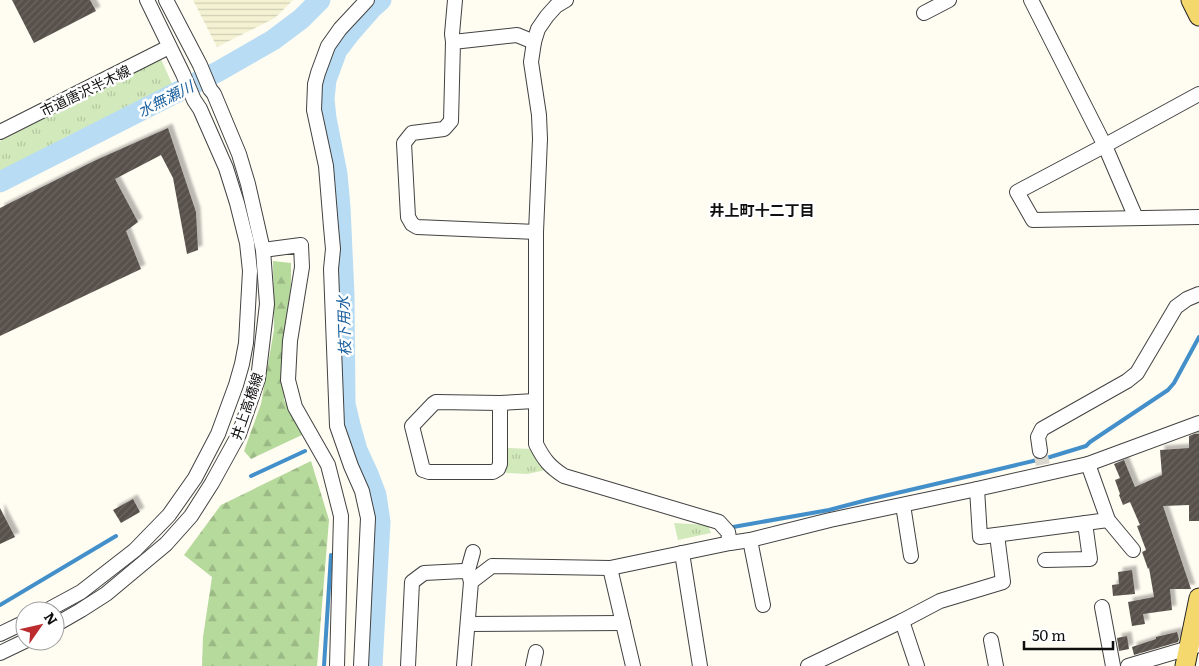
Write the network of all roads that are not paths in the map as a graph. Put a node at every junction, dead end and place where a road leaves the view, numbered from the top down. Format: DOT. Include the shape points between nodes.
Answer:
graph roads {
  1 [pos="147,0"];
  2 [pos="166,0"];
  3 [pos="367,0"];
  4 [pos="455,0"];
  5 [pos="566,0"];
  6 [pos="949,0"];
  7 [pos="1031,0"];
  8 [pos="1191,0"];
  9 [pos="924,13"];
  10 [pos="1199,16"];
  11 [pos="453,42"];
  12 [pos="534,42"];
  13 [pos="169,47"];
  14 [pos="1199,94"];
  15 [pos="0,132"];
  16 [pos="1105,146"];
  17 [pos="1199,217"];
  18 [pos="1136,218"];
  19 [pos="536,232"];
  20 [pos="263,250"];
  21 [pos="1199,294"];
  22 [pos="535,401"];
  23 [pos="500,403"];
  24 [pos="1199,423"];
  25 [pos="1040,452"];
  26 [pos="1088,464"];
  27 [pos="977,489"];
  28 [pos="904,505"];
  29 [pos="1108,520"];
  30 [pos="1085,523"];
  31 [pos="997,535"];
  32 [pos="750,540"];
  33 [pos="730,543"];
  34 [pos="1133,550"];
  35 [pos="473,552"];
  36 [pos="682,553"];
  37 [pos="911,556"];
  38 [pos="1045,560"];
  39 [pos="610,568"];
  40 [pos="469,576"];
  41 [pos="1199,598"];
  42 [pos="64,601"];
  43 [pos="763,605"];
  44 [pos="1102,607"];
  45 [pos="65,619"];
  46 [pos="902,621"];
  47 [pos="623,623"];
  48 [pos="468,624"];
  49 [pos="15,627"];
  50 [pos="0,634"];
  51 [pos="992,640"];
  52 [pos="15,646"];
  53 [pos="0,653"];
  54 [pos="1191,653"];
  55 [pos="337,666"];
  56 [pos="360,666"];
  57 [pos="408,666"];
  58 [pos="464,666"];
  59 [pos="633,666"];
  60 [pos="700,666"];
  61 [pos="808,666"];
  62 [pos="916,666"];
  63 [pos="996,666"];
  64 [pos="1113,666"];
  65 [pos="1128,666"];
  1 -- 13 [label="street"];
  2 -- 20 [label="street, 井上高橋線" via="214,94 239,154"];
  3 -- 56 [label="street" via="328,46 315,84 314,110 326,166 332,227 337,426 362,491 368,518"];
  4 -- 11 [label="street"];
  5 -- 12 [label="street" via="547,16"];
  6 -- 9 [label="street"];
  7 -- 16 [label="street"];
  8 -- 10 [label="main road"];
  11 -- 12 [label="street" via="517,35"];
  11 -- 19 [label="street" via="451,121 444,129 412,133 404,143 408,217 417,227"];
  12 -- 19 [label="street" via="531,62 540,139"];
  13 -- 15 [label="street, 市道唐沢半木線"];
  13 -- 42 [label="street, 井上高橋線" via="226,168 237,204 250,271 246,343 238,378 218,434 195,478 169,515 135,550"];
  14 -- 16 [label="street"];
  16 -- 18 [label="street"];
  16 -- 18 [label="street" via="1017,192 1033,220"];
  17 -- 18 [label="street"];
  19 -- 22 [label="street"];
  20 -- 45 [label="street, 井上高橋線" via="268,304 258,379 239,434 191,516 166,544 106,594"];
  20 -- 55 [label="street" via="301,246 302,267 290,341 288,380 296,407 328,464 341,516"];
  21 -- 25 [label="street" via="1176,306 1137,373 1042,429 1038,437"];
  22 -- 23 [label="street"];
  22 -- 33 [label="street" via="536,444 551,468 564,476 719,522 728,532"];
  23 -- 23 [label="street" via="433,404 412,426 423,470 493,472 498,469"];
  24 -- 26 [label="street"];
  26 -- 27 [label="street" via="1043,470"];
  26 -- 29 [label="street"];
  27 -- 28 [label="street"];
  27 -- 31 [label="street" via="980,537"];
  28 -- 32 [label="street"];
  28 -- 37 [label="street"];
  29 -- 30 [label="street"];
  29 -- 34 [label="street"];
  30 -- 31 [label="street"];
  30 -- 38 [label="street" via="1090,560"];
  31 -- 46 [label="street" via="1003,582 940,600"];
  32 -- 33 [label="street"];
  32 -- 43 [label="street"];
  33 -- 36 [label="street"];
  35 -- 40 [label="street"];
  36 -- 39 [label="street"];
  36 -- 60 [label="street"];
  39 -- 40 [label="street" via="492,566"];
  39 -- 47 [label="street"];
  40 -- 48 [label="street"];
  40 -- 57 [label="street" via="463,571 424,573 412,582"];
  41 -- 54 [label="main road"];
  44 -- 64 [label="street"];
  46 -- 61 [label="street"];
  46 -- 62 [label="street"];
  47 -- 48 [label="street"];
  47 -- 59 [label="street"];
  48 -- 58 [label="street"];
  49 -- 50 [label="street"];
  51 -- 63 [label="street"];
  52 -- 53 [label="street"];
  54 -- 65 [label="street"];
}
